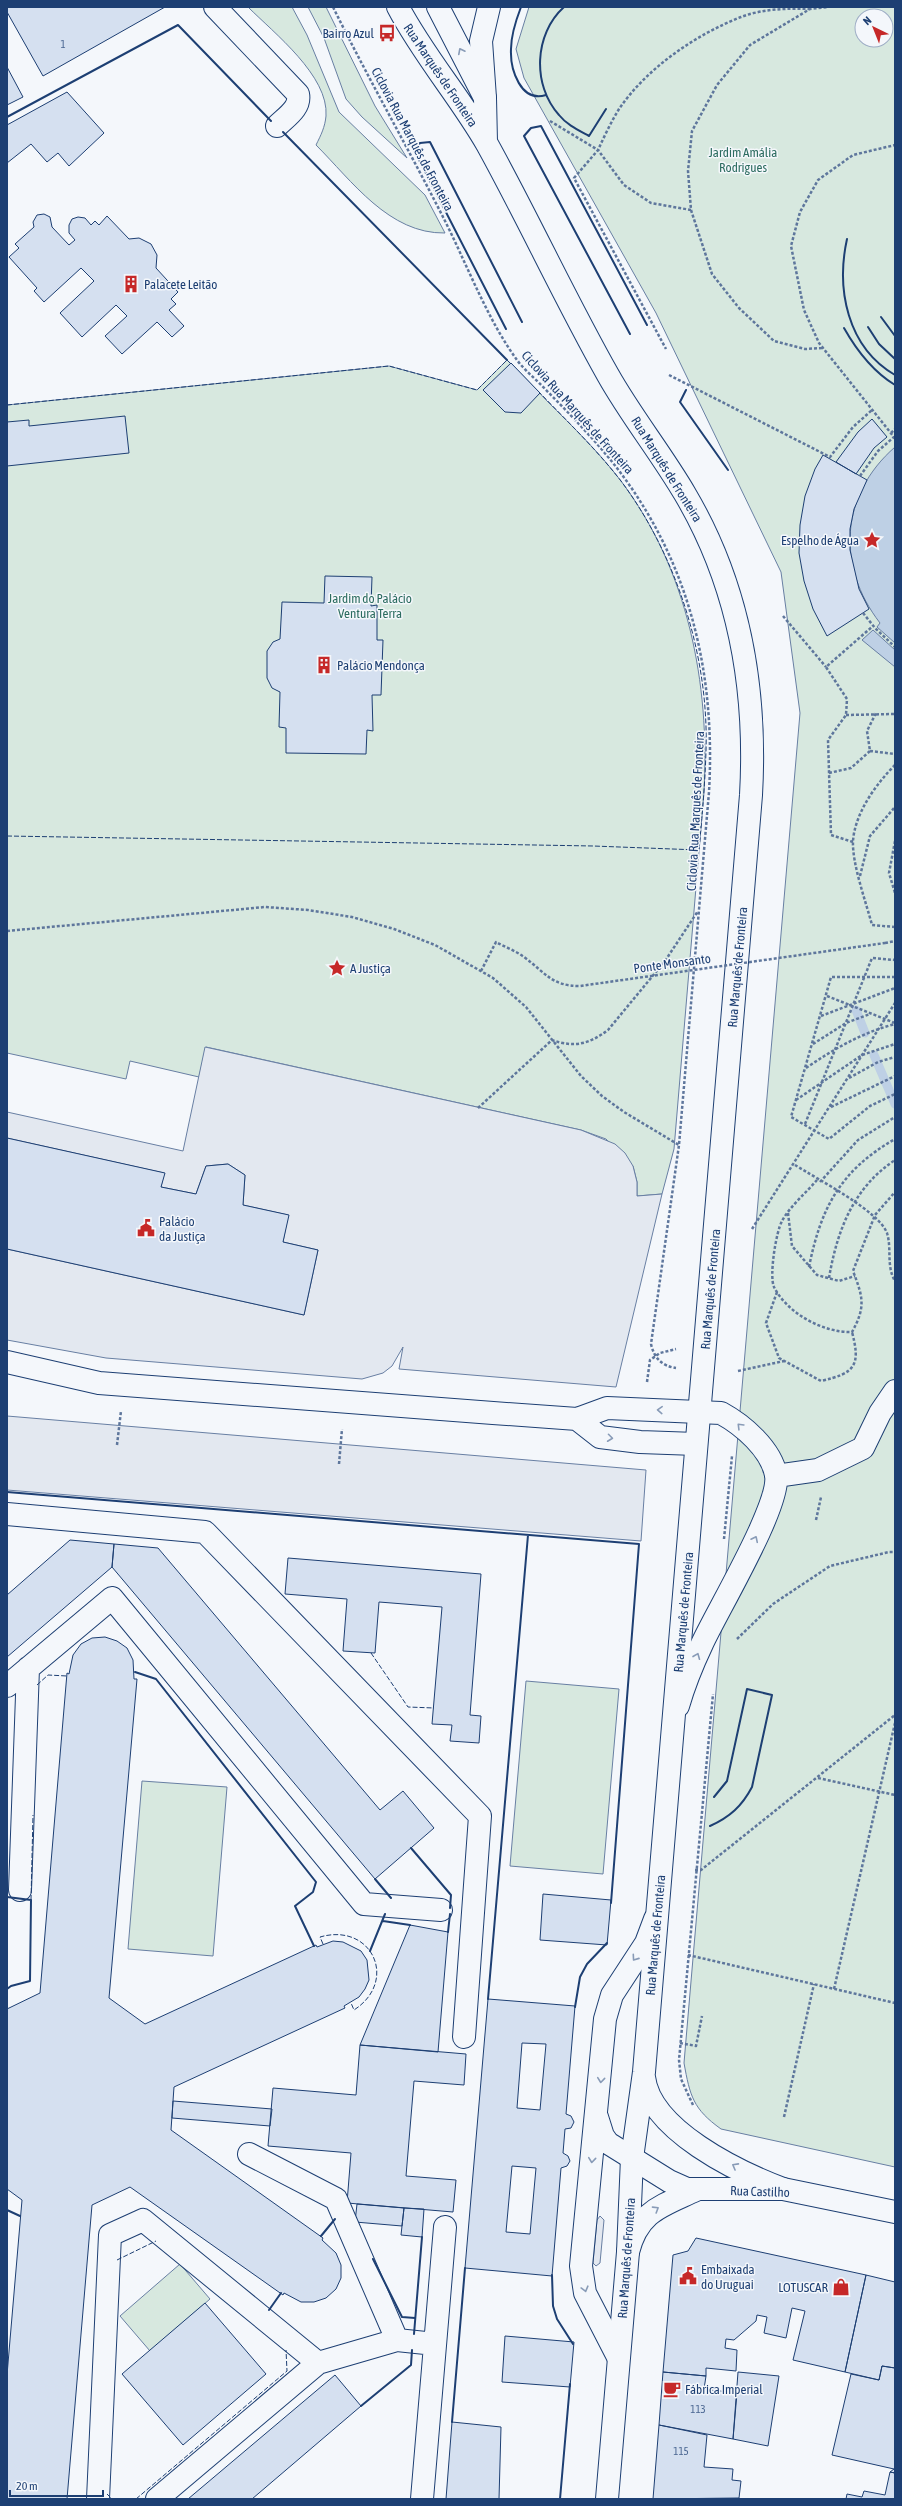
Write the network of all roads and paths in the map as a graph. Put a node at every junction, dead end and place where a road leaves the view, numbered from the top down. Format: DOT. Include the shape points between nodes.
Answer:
graph roads {
  1 [pos="215,7"];
  2 [pos="333,7"];
  3 [pos="398,7"];
  4 [pos="438,7"];
  5 [pos="489,7"];
  6 [pos="784,7"];
  7 [pos="828,7"];
  8 [pos="810,9"];
  9 [pos="485,98"];
  10 [pos="550,121"];
  11 [pos="277,126"];
  12 [pos="486,142"];
  13 [pos="895,145"];
  14 [pos="598,150"];
  15 [pos="691,210"];
  16 [pos="822,348"];
  17 [pos="666,349"];
  18 [pos="669,375"];
  19 [pos="872,410"];
  20 [pos="895,429"];
  21 [pos="891,433"];
  22 [pos="860,476"];
  23 [pos="863,613"];
  24 [pos="784,616"];
  25 [pos="873,626"];
  26 [pos="895,646"];
  27 [pos="826,667"];
  28 [pos="876,713"];
  29 [pos="895,714"];
  30 [pos="846,715"];
  31 [pos="870,751"];
  32 [pos="895,754"];
  33 [pos="895,765"];
  34 [pos="829,773"];
  35 [pos="895,807"];
  36 [pos="895,841"];
  37 [pos="853,842"];
  38 [pos="860,879"];
  39 [pos="895,893"];
  40 [pos="699,910"];
  41 [pos="895,927"];
  42 [pos="7,931"];
  43 [pos="895,942"];
  44 [pos="895,960"];
  45 [pos="481,971"];
  46 [pos="865,976"];
  47 [pos="895,978"];
  48 [pos="895,988"];
  49 [pos="827,996"];
  50 [pos="895,1003"];
  51 [pos="852,1006"];
  52 [pos="870,1013"];
  53 [pos="821,1016"];
  54 [pos="885,1019"];
  55 [pos="846,1023"];
  56 [pos="895,1024"];
  57 [pos="879,1028"];
  58 [pos="552,1040"];
  59 [pos="813,1044"];
  60 [pos="895,1044"];
  61 [pos="836,1048"];
  62 [pos="862,1055"];
  63 [pos="895,1057"];
  64 [pos="805,1068"];
  65 [pos="895,1076"];
  66 [pos="848,1078"];
  67 [pos="822,1083"];
  68 [pos="895,1094"];
  69 [pos="796,1101"];
  70 [pos="831,1107"];
  71 [pos="478,1108"];
  72 [pos="895,1117"];
  73 [pos="805,1124"];
  74 [pos="816,1130"];
  75 [pos="895,1139"];
  76 [pos="895,1160"];
  77 [pos="795,1165"];
  78 [pos="819,1181"];
  79 [pos="836,1191"];
  80 [pos="895,1192"];
  81 [pos="854,1202"];
  82 [pos="788,1212"];
  83 [pos="875,1215"];
  84 [pos="752,1229"];
  85 [pos="810,1267"];
  86 [pos="855,1276"];
  87 [pos="829,1278"];
  88 [pos="895,1281"];
  89 [pos="777,1291"];
  90 [pos="852,1332"];
  91 [pos="676,1348"];
  92 [pos="784,1361"];
  93 [pos="7,1362"];
  94 [pos="738,1371"];
  95 [pos="646,1384"];
  96 [pos="124,1385"];
  97 [pos="895,1391"];
  98 [pos="345,1402"];
  99 [pos="699,1412"];
  100 [pos="577,1419"];
  101 [pos="696,1444"];
  102 [pos="117,1445"];
  103 [pos="732,1451"];
  104 [pos="339,1464"];
  105 [pos="776,1476"];
  106 [pos="821,1495"];
  107 [pos="7,1514"];
  108 [pos="816,1520"];
  109 [pos="723,1542"];
  110 [pos="895,1552"];
  111 [pos="731,1645"];
  112 [pos="28,1668"];
  113 [pos="7,1686"];
  114 [pos="715,1688"];
  115 [pos="895,1715"];
  116 [pos="895,1724"];
  117 [pos="672,1733"];
  118 [pos="817,1778"];
  119 [pos="879,1792"];
  120 [pos="895,1795"];
  121 [pos="695,1870"];
  122 [pos="20,1890"];
  123 [pos="441,1910"];
  124 [pos="657,1910"];
  125 [pos="688,1956"];
  126 [pos="814,1984"];
  127 [pos="834,1989"];
  128 [pos="895,2003"];
  129 [pos="702,2016"];
  130 [pos="464,2037"];
  131 [pos="680,2043"];
  132 [pos="644,2072"];
  133 [pos="694,2107"];
  134 [pos="598,2108"];
  135 [pos="784,2117"];
  136 [pos="249,2154"];
  137 [pos="632,2158"];
  138 [pos="783,2189"];
  139 [pos="696,2190"];
  140 [pos="895,2212"];
  141 [pos="445,2227"];
  142 [pos="628,2252"];
  143 [pos="397,2340"];
  144 [pos="435,2344"];
  145 [pos="618,2357"];
  146 [pos="318,2363"];
  147 [pos="98,2499"];
  148 [pos="157,2499"];
  149 [pos="422,2499"];
  150 [pos="607,2499"];
  1 -- 11 [label="main road" via="298,94 298,104"];
  2 -- 40 [label="path, Ciclovia Rua Marquês de Fronteira" via="511,350 518,361 588,434 626,479 652,522 684,589 699,642 710,709 711,750"];
  3 -- 12 [label="main road, Rua Marquês de Fronteira"];
  9 -- 4 [label="main road, Rua Marquês de Fronteira, one-way"];
  5 -- 9 [label="main road" via="481,41"];
  6 -- 8 [label="path"];
  6 -- 14 [label="path" via="742,16 701,36 657,67 619,109"];
  7 -- 8 [label="path"];
  8 -- 15 [label="path" via="750,45 716,85 692,131 688,172"];
  9 -- 12 [label="main road, Rua Marquês de Fronteira"];
  10 -- 14 [label="path"];
  12 -- 99 [label="main road, Rua Marquês de Fronteira" via="607,374 686,494 723,575 746,661 752,705 751,795"];
  13 -- 16 [label="path" via="853,155 818,180 800,212 791,246 794,270 804,310"];
  14 -- 15 [label="path" via="624,185 651,203"];
  14 -- 17 [label="path" via="574,178"];
  15 -- 16 [label="path" via="712,274 739,308 774,341 805,349"];
  16 -- 19 [label="path"];
  18 -- 19 [label="path" via="830,457 853,427"];
  19 -- 21 [label="path"];
  20 -- 21 [label="path"];
  21 -- 22 [label="path" via="894,437 878,451"];
  23 -- 25 [label="path"];
  24 -- 27 [label="path"];
  25 -- 26 [label="path"];
  25 -- 27 [label="path"];
  27 -- 30 [label="path" via="847,699"];
  28 -- 29 [label="path"];
  28 -- 30 [label="path"];
  28 -- 31 [label="path" via="867,731"];
  30 -- 34 [label="path" via="828,740"];
  31 -- 32 [label="path"];
  31 -- 34 [label="path" via="851,768"];
  33 -- 37 [label="path" via="877,783 857,824"];
  34 -- 37 [label="path" via="831,834"];
  35 -- 38 [label="path" via="870,836"];
  36 -- 39 [label="path" via="889,873"];
  37 -- 38 [label="path"];
  38 -- 41 [label="path" via="872,925"];
  40 -- 58 [label="path" via="665,962 608,1030 597,1039 578,1045 566,1045"];
  40 -- 58 [label="path, Ciclovia Rua Marquês de Fronteira" via="680,1145 602,1096 581,1076"];
  42 -- 45 [label="path" via="220,910 265,907 308,910 352,917 394,929 435,945"];
  43 -- 45 [label="path, Ponte Monsanto, bridge" via="580,986 563,986 548,978 523,956 496,942"];
  44 -- 46 [label="path" via="872,958"];
  45 -- 58 [label="path" via="526,1007"];
  46 -- 47 [label="path"];
  46 -- 49 [label="path" via="831,977"];
  46 -- 51 [label="path"];
  48 -- 51 [label="path"];
  49 -- 51 [label="path"];
  49 -- 53 [label="path"];
  50 -- 54 [label="path"];
  51 -- 52 [label="path"];
  51 -- 53 [label="path"];
  51 -- 55 [label="path"];
  52 -- 54 [label="path"];
  52 -- 55 [label="path"];
  53 -- 59 [label="path"];
  54 -- 56 [label="path"];
  54 -- 57 [label="path"];
  55 -- 59 [label="path"];
  55 -- 61 [label="path"];
  56 -- 57 [label="path"];
  57 -- 61 [label="path"];
  57 -- 62 [label="path"];
  58 -- 71 [label="path"];
  59 -- 64 [label="path"];
  60 -- 62 [label="path"];
  61 -- 64 [label="path"];
  61 -- 67 [label="path"];
  62 -- 66 [label="path"];
  62 -- 67 [label="path"];
  63 -- 66 [label="path" via="878,1062"];
  64 -- 69 [label="path"];
  65 -- 70 [label="path"];
  66 -- 70 [label="path"];
  67 -- 69 [label="path"];
  67 -- 73 [label="path"];
  68 -- 74 [label="path" via="870,1106 829,1139"];
  69 -- 73 [label="path" via="791,1117"];
  70 -- 74 [label="path"];
  72 -- 78 [label="path" via="858,1140"];
  73 -- 74 [label="path"];
  74 -- 77 [label="path"];
  75 -- 79 [label="path" via="877,1150 852,1172"];
  76 -- 81 [label="path" via="865,1185"];
  77 -- 78 [label="path"];
  77 -- 84 [label="path"];
  78 -- 79 [label="path"];
  78 -- 82 [label="path"];
  79 -- 81 [label="path"];
  79 -- 85 [label="path" via="821,1221"];
  80 -- 83 [label="path"];
  81 -- 83 [label="path"];
  81 -- 87 [label="path" via="839,1231"];
  82 -- 85 [label="path" via="792,1246"];
  82 -- 89 [label="path" via="781,1223 771,1276"];
  83 -- 86 [label="path" via="853,1271"];
  83 -- 88 [label="path" via="887,1234 888,1259"];
  85 -- 87 [label="path" via="817,1275"];
  86 -- 87 [label="path" via="840,1281"];
  86 -- 90 [label="path" via="863,1296 860,1316"];
  89 -- 90 [label="path" via="798,1316 840,1332"];
  89 -- 92 [label="path" via="766,1323 779,1358"];
  90 -- 92 [label="path" via="857,1352 854,1365 844,1376 821,1381"];
  91 -- 95 [label="path" via="660,1353 650,1360"];
  92 -- 94 [label="path"];
  93 -- 96 [label="main road" via="99,1383"];
  96 -- 98 [label="main road"];
  96 -- 102 [label="path"];
  97 -- 105 [label="main road" via="880,1413 863,1448 818,1470"];
  98 -- 100 [label="main road"];
  98 -- 104 [label="path"];
  99 -- 100 [label="main road, one-way" via="607,1408"];
  99 -- 101 [label="main road, Rua Marquês de Fronteira"];
  105 -- 99 [label="main road, one-way" via="764,1450 735,1421 721,1413"];
  100 -- 101 [label="main road, one-way" via="600,1437 640,1442"];
  101 -- 117 [label="main road, Rua Marquês de Fronteira"];
  103 -- 109 [label="path"];
  117 -- 105 [label="main road, one-way" via="680,1700 701,1644 772,1504"];
  106 -- 108 [label="path"];
  107 -- 130 [label="main road" via="204,1532 480,1816"];
  110 -- 111 [label="path" via="830,1566 773,1604"];
  112 -- 113 [label="main road"];
  112 -- 122 [label="main road"];
  112 -- 123 [label="main road" via="112,1598 364,1904"];
  114 -- 121 [label="path" via="711,1702"];
  115 -- 118 [label="path"];
  116 -- 119 [label="path"];
  117 -- 124 [label="main road, Rua Marquês de Fronteira"];
  118 -- 119 [label="path"];
  118 -- 121 [label="path" via="701,1870"];
  119 -- 120 [label="path"];
  119 -- 127 [label="path"];
  121 -- 125 [label="path"];
  124 -- 132 [label="main road, Rua Marquês de Fronteira"];
  124 -- 134 [label="main road, one-way" via="651,1934 624,1974 608,2007"];
  125 -- 126 [label="path"];
  125 -- 131 [label="path"];
  126 -- 127 [label="path"];
  126 -- 135 [label="path"];
  127 -- 128 [label="path"];
  129 -- 131 [label="path" via="696,2046"];
  131 -- 133 [label="path" via="681,2079"];
  132 -- 137 [label="main road, Rua Marquês de Fronteira"];
  138 -- 132 [label="main road, one-way" via="762,2181 701,2147 671,2125 649,2096"];
  134 -- 137 [label="main road, Rua Castilho" via="598,2124 603,2136"];
  134 -- 145 [label="main road, one-way" via="582,2278 585,2293 596,2319"];
  136 -- 143 [label="main road" via="336,2199"];
  137 -- 139 [label="main road, Rua Castilho" via="677,2186"];
  137 -- 142 [label="main road, Rua Marquês de Fronteira"];
  138 -- 139 [label="main road, Rua Castilho"];
  138 -- 140 [label="main road, Rua Castilho"];
  142 -- 139 [label="main road, one-way" via="631,2240 645,2217"];
  141 -- 144 [label="main road"];
  142 -- 145 [label="main road, Rua Marquês de Fronteira"];
  143 -- 144 [label="main road"];
  143 -- 146 [label="main road"];
  144 -- 149 [label="main road"];
  145 -- 150 [label="main road, Rua Marquês de Fronteira"];
  146 -- 147 [label="main road" via="143,2220 110,2235"];
  146 -- 148 [label="main road"];
}
